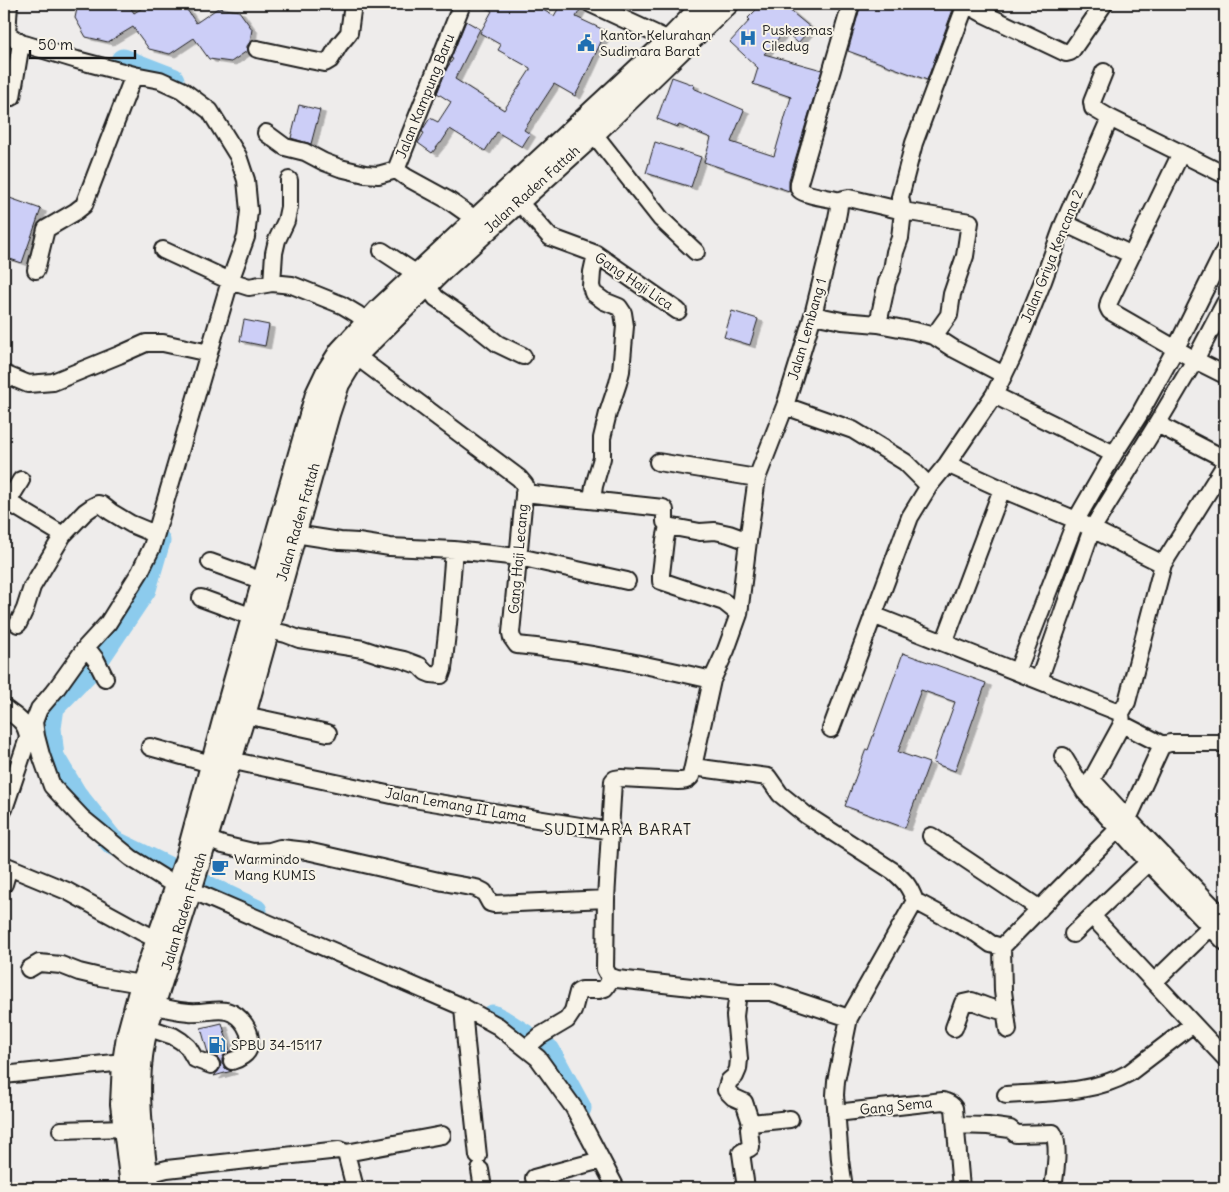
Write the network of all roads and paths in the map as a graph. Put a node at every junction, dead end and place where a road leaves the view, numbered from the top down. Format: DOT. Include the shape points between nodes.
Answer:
graph roads {
  1 [pos="9,4"];
  2 [pos="353,4"];
  3 [pos="462,4"];
  4 [pos="591,4"];
  5 [pos="704,4"];
  6 [pos="728,4"];
  7 [pos="852,4"];
  8 [pos="965,4"];
  9 [pos="1104,4"];
  10 [pos="986,9"];
  11 [pos="5,34"];
  12 [pos="669,40"];
  13 [pos="21,43"];
  14 [pos="257,48"];
  15 [pos="1104,72"];
  16 [pos="134,75"];
  17 [pos="12,96"];
  18 [pos="1110,118"];
  19 [pos="266,134"];
  20 [pos="594,134"];
  21 [pos="1182,153"];
  22 [pos="396,170"];
  23 [pos="1225,175"];
  24 [pos="289,180"];
  25 [pos="518,201"];
  26 [pos="838,202"];
  27 [pos="903,211"];
  28 [pos="475,219"];
  29 [pos="1064,224"];
  30 [pos="1225,249"];
  31 [pos="163,250"];
  32 [pos="696,252"];
  33 [pos="393,254"];
  34 [pos="596,254"];
  35 [pos="1132,256"];
  36 [pos="36,270"];
  37 [pos="422,280"];
  38 [pos="272,283"];
  39 [pos="238,284"];
  40 [pos="1225,302"];
  41 [pos="678,311"];
  42 [pos="812,315"];
  43 [pos="367,322"];
  44 [pos="878,324"];
  45 [pos="934,336"];
  46 [pos="1176,348"];
  47 [pos="209,353"];
  48 [pos="356,356"];
  49 [pos="523,356"];
  50 [pos="1195,360"];
  51 [pos="4,374"];
  52 [pos="1004,375"];
  53 [pos="1225,375"];
  54 [pos="994,395"];
  55 [pos="784,406"];
  56 [pos="1157,424"];
  57 [pos="1114,454"];
  58 [pos="1225,459"];
  59 [pos="658,462"];
  60 [pos="947,464"];
  61 [pos="1225,465"];
  62 [pos="757,478"];
  63 [pos="21,480"];
  64 [pos="929,486"];
  65 [pos="1002,489"];
  66 [pos="524,494"];
  67 [pos="592,500"];
  68 [pos="6,505"];
  69 [pos="1076,520"];
  70 [pos="668,526"];
  71 [pos="1092,529"];
  72 [pos="155,534"];
  73 [pos="295,534"];
  74 [pos="63,535"];
  75 [pos="748,541"];
  76 [pos="454,550"];
  77 [pos="519,557"];
  78 [pos="210,562"];
  79 [pos="1163,564"];
  80 [pos="263,581"];
  81 [pos="627,581"];
  82 [pos="201,598"];
  83 [pos="739,614"];
  84 [pos="873,615"];
  85 [pos="253,617"];
  86 [pos="18,624"];
  87 [pos="268,630"];
  88 [pos="944,643"];
  89 [pos="90,652"];
  90 [pos="1017,672"];
  91 [pos="105,678"];
  92 [pos="712,680"];
  93 [pos="1040,680"];
  94 [pos="4,708"];
  95 [pos="245,715"];
  96 [pos="1121,718"];
  97 [pos="831,729"];
  98 [pos="328,733"];
  99 [pos="1225,743"];
  100 [pos="1163,745"];
  101 [pos="150,747"];
  102 [pos="1063,756"];
  103 [pos="219,760"];
  104 [pos="693,767"];
  105 [pos="1089,786"];
  106 [pos="4,808"];
  107 [pos="1123,824"];
  108 [pos="610,831"];
  109 [pos="931,836"];
  110 [pos="206,839"];
  111 [pos="1154,857"];
  112 [pos="193,860"];
  113 [pos="6,866"];
  114 [pos="4,884"];
  115 [pos="184,885"];
  116 [pos="606,899"];
  117 [pos="915,902"];
  118 [pos="1040,910"];
  119 [pos="1092,916"];
  120 [pos="1220,921"];
  121 [pos="1073,934"];
  122 [pos="1225,942"];
  123 [pos="165,943"];
  124 [pos="1002,947"];
  125 [pos="29,968"];
  126 [pos="609,976"];
  127 [pos="1154,982"];
  128 [pos="738,992"];
  129 [pos="144,997"];
  130 [pos="463,1007"];
  131 [pos="1006,1012"];
  132 [pos="849,1018"];
  133 [pos="1193,1024"];
  134 [pos="139,1025"];
  135 [pos="954,1028"];
  136 [pos="1008,1030"];
  137 [pos="532,1043"];
  138 [pos="1223,1050"];
  139 [pos="232,1061"];
  140 [pos="123,1062"];
  141 [pos="211,1065"];
  142 [pos="4,1075"];
  143 [pos="1006,1095"];
  144 [pos="836,1112"];
  145 [pos="790,1119"];
  146 [pos="751,1123"];
  147 [pos="956,1125"];
  148 [pos="124,1128"];
  149 [pos="61,1130"];
  150 [pos="442,1135"];
  151 [pos="346,1153"];
  152 [pos="601,1160"];
  153 [pos="534,1178"];
  154 [pos="140,1182"];
  155 [pos="355,1188"];
  156 [pos="483,1188"];
  157 [pos="616,1188"];
  158 [pos="746,1188"];
  159 [pos="844,1188"];
  160 [pos="961,1188"];
  161 [pos="1053,1188"];
  1 -- 11 [label="street"];
  2 -- 14 [label="street" via="349,33 325,63"];
  3 -- 22 [label="street, Jalan Kampung Baru"];
  4 -- 12 [label="street"];
  5 -- 12 [label="main road, Jalan Raden Fattah"];
  6 -- 20 [label="main road, Jalan Raden Fattah"];
  7 -- 26 [label="street" via="799,183 801,191"];
  8 -- 10 [label="street"];
  8 -- 27 [label="street" via="914,143 900,198"];
  9 -- 10 [label="street" via="1072,50 1066,53"];
  11 -- 13 [label="street"];
  12 -- 28 [label="main road, Jalan Raden Fattah"];
  13 -- 16 [label="street"];
  13 -- 17 [label="street"];
  15 -- 18 [label="street" via="1092,106"];
  16 -- 36 [label="street" via="84,206 46,229"];
  16 -- 39 [label="street" via="160,80 182,90 210,111 238,156 246,180 249,211"];
  18 -- 21 [label="street"];
  18 -- 29 [label="street, Jalan Griya Kencana 2"];
  19 -- 22 [label="street, Jalan Kampung Baru" via="285,147 340,168 378,175"];
  20 -- 25 [label="main road, Jalan Raden Fattah"];
  20 -- 32 [label="street" via="662,219"];
  21 -- 23 [label="street"];
  21 -- 35 [label="street"];
  22 -- 28 [label="street"];
  24 -- 38 [label="street" via="289,208 274,253"];
  25 -- 34 [label="street, Gang Haji Lica" via="550,237"];
  25 -- 37 [label="main road, Jalan Raden Fattah"];
  26 -- 27 [label="street" via="849,198"];
  26 -- 42 [label="street, Jalan Lembang 1" via="837,218"];
  27 -- 44 [label="street" via="900,238"];
  27 -- 45 [label="street" via="970,222 965,256 952,294 949,315"];
  28 -- 37 [label="main road, Jalan Raden Fattah"];
  29 -- 35 [label="street"];
  29 -- 52 [label="street, Jalan Griya Kencana 2"];
  30 -- 46 [label="street"];
  31 -- 39 [label="street"];
  33 -- 37 [label="street"];
  34 -- 41 [label="street, Gang Haji Lica"];
  34 -- 67 [label="street" via="591,286 594,294 619,307 625,326 621,371 602,438 602,458"];
  35 -- 46 [label="street" via="1108,307"];
  37 -- 43 [label="main road, Jalan Raden Fattah" via="378,310"];
  37 -- 48 [label="main road, Jalan Raden Fattah"];
  37 -- 49 [label="street" via="436,298 498,344"];
  38 -- 39 [label="street"];
  38 -- 43 [label="street" via="292,285 342,305"];
  39 -- 47 [label="street"];
  40 -- 50 [label="street"];
  42 -- 44 [label="street"];
  42 -- 55 [label="street, Jalan Lembang 1"];
  43 -- 80 [label="main road, Jalan Raden Fattah" via="340,351 316,394"];
  44 -- 45 [label="street"];
  45 -- 52 [label="street"];
  46 -- 50 [label="street"];
  46 -- 57 [label="street"];
  47 -- 51 [label="street" via="163,343 146,343 53,382 28,384"];
  47 -- 72 [label="street"];
  48 -- 66 [label="street, Gang Haji Lecang" via="519,478 525,485"];
  48 -- 73 [label="main road, Jalan Raden Fattah" via="336,392"];
  50 -- 53 [label="street"];
  50 -- 56 [label="street"];
  52 -- 54 [label="street, Jalan Griya Kencana 2"];
  54 -- 57 [label="street"];
  54 -- 60 [label="street, Jalan Griya Kencana 2"];
  55 -- 62 [label="street, Jalan Lembang 1"];
  55 -- 64 [label="street" via="853,430 905,462"];
  56 -- 58 [label="street"];
  56 -- 71 [label="street"];
  57 -- 69 [label="street"];
  59 -- 62 [label="street"];
  60 -- 64 [label="street, Jalan Griya Kencana 2"];
  60 -- 65 [label="street"];
  61 -- 79 [label="street"];
  62 -- 75 [label="street, Jalan Lembang 1"];
  63 -- 68 [label="street"];
  64 -- 84 [label="street, Jalan Griya Kencana 2" via="910,517"];
  65 -- 69 [label="street"];
  65 -- 88 [label="street"];
  66 -- 67 [label="street"];
  66 -- 77 [label="street, Gang Haji Lecang"];
  67 -- 70 [label="street" via="663,508"];
  68 -- 74 [label="street"];
  69 -- 71 [label="street"];
  69 -- 90 [label="street"];
  70 -- 75 [label="street" via="700,532 715,531"];
  70 -- 83 [label="street" via="661,581 724,602"];
  71 -- 79 [label="street"];
  71 -- 93 [label="street"];
  72 -- 74 [label="street" via="98,504 85,512"];
  72 -- 89 [label="street" via="140,572"];
  73 -- 76 [label="street" via="390,547"];
  73 -- 87 [label="main road, Jalan Raden Fattah"];
  74 -- 86 [label="street" via="32,587"];
  75 -- 83 [label="street, Jalan Lembang 1"];
  76 -- 77 [label="street"];
  76 -- 87 [label="street" via="441,675 426,672 404,660 363,649 299,639"];
  77 -- 81 [label="street"];
  77 -- 92 [label="street, Gang Haji Lecang" via="511,632 517,644 616,658"];
  78 -- 80 [label="street"];
  79 -- 96 [label="street"];
  80 -- 85 [label="main road, Jalan Raden Fattah"];
  82 -- 85 [label="street"];
  83 -- 92 [label="street, Jalan Lembang 1"];
  84 -- 88 [label="street"];
  84 -- 97 [label="street, Jalan Griya Kencana 2"];
  85 -- 103 [label="main road, Jalan Raden Fattah"];
  87 -- 95 [label="main road, Jalan Raden Fattah"];
  88 -- 90 [label="street"];
  89 -- 91 [label="street"];
  89 -- 115 [label="street" via="39,709 34,722 40,755 52,786 82,818 132,858"];
  90 -- 93 [label="street"];
  92 -- 104 [label="street, Jalan Lembang 1"];
  93 -- 96 [label="street"];
  94 -- 106 [label="street" via="22,721 28,738"];
  95 -- 98 [label="street"];
  95 -- 103 [label="main road, Jalan Raden Fattah"];
  96 -- 100 [label="street"];
  96 -- 105 [label="street"];
  99 -- 100 [label="street"];
  100 -- 107 [label="street"];
  101 -- 103 [label="street, Jalan Lemang II Lama"];
  102 -- 105 [label="street"];
  103 -- 108 [label="street, Jalan Lemang II Lama" via="402,797"];
  103 -- 110 [label="main road, Jalan Raden Fattah"];
  103 -- 112 [label="main road, Jalan Raden Fattah"];
  104 -- 108 [label="street" via="686,781 615,779"];
  104 -- 117 [label="street" via="768,777 780,794 806,815 893,871 910,887"];
  105 -- 107 [label="street"];
  107 -- 111 [label="street"];
  107 -- 118 [label="street"];
  108 -- 116 [label="street"];
  109 -- 118 [label="street"];
  110 -- 112 [label="main road, Jalan Raden Fattah"];
  110 -- 116 [label="street" via="253,852 280,848 307,851 476,888 494,904"];
  111 -- 119 [label="street"];
  111 -- 120 [label="street"];
  112 -- 115 [label="main road, Jalan Raden Fattah"];
  113 -- 114 [label="street"];
  113 -- 123 [label="street" via="67,891"];
  115 -- 123 [label="main road, Jalan Raden Fattah"];
  115 -- 130 [label="street"];
  116 -- 126 [label="street" via="604,969"];
  117 -- 124 [label="street"];
  117 -- 132 [label="street"];
  118 -- 124 [label="street"];
  119 -- 121 [label="street"];
  119 -- 127 [label="street"];
  120 -- 122 [label="street"];
  120 -- 127 [label="street"];
  123 -- 129 [label="main road, Jalan Raden Fattah"];
  124 -- 131 [label="street" via="1002,991"];
  125 -- 129 [label="street" via="39,963 62,965"];
  126 -- 128 [label="street"];
  126 -- 137 [label="street" via="605,988 578,992 567,1020"];
  127 -- 133 [label="street"];
  128 -- 132 [label="street" via="771,992"];
  128 -- 146 [label="street" via="735,1016 738,1069 726,1090 744,1102"];
  129 -- 134 [label="main road, Jalan Raden Fattah"];
  129 -- 139 [label="street" via="170,1010 191,1013 228,1010 241,1018 248,1030 250,1043 248,1051"];
  130 -- 137 [label="street"];
  130 -- 156 [label="street"];
  131 -- 135 [label="street" via="967,1001 963,1003"];
  131 -- 136 [label="street"];
  132 -- 144 [label="street" via="834,1095"];
  133 -- 138 [label="street"];
  133 -- 143 [label="street" via="1119,1079 1074,1090"];
  134 -- 140 [label="main road, Jalan Raden Fattah" via="127,1036"];
  134 -- 141 [label="street" via="173,1036 188,1047 196,1059"];
  134 -- 154 [label="main road, Jalan Raden Fattah"];
  137 -- 152 [label="street" via="538,1058 574,1108"];
  140 -- 142 [label="street"];
  140 -- 148 [label="main road, Jalan Raden Fattah" via="121,1104"];
  144 -- 147 [label="street, Gang Sema" via="943,1101 954,1108"];
  144 -- 159 [label="street"];
  145 -- 146 [label="street"];
  146 -- 158 [label="street" via="751,1146 741,1152"];
  147 -- 160 [label="street"];
  147 -- 161 [label="street" via="1010,1129 1016,1134 1053,1133 1056,1140"];
  148 -- 149 [label="street"];
  148 -- 154 [label="main road, Jalan Raden Fattah"];
  150 -- 151 [label="street"];
  151 -- 154 [label="street" via="339,1150 167,1169"];
  151 -- 155 [label="street"];
  152 -- 153 [label="street"];
  152 -- 157 [label="street"];
}
